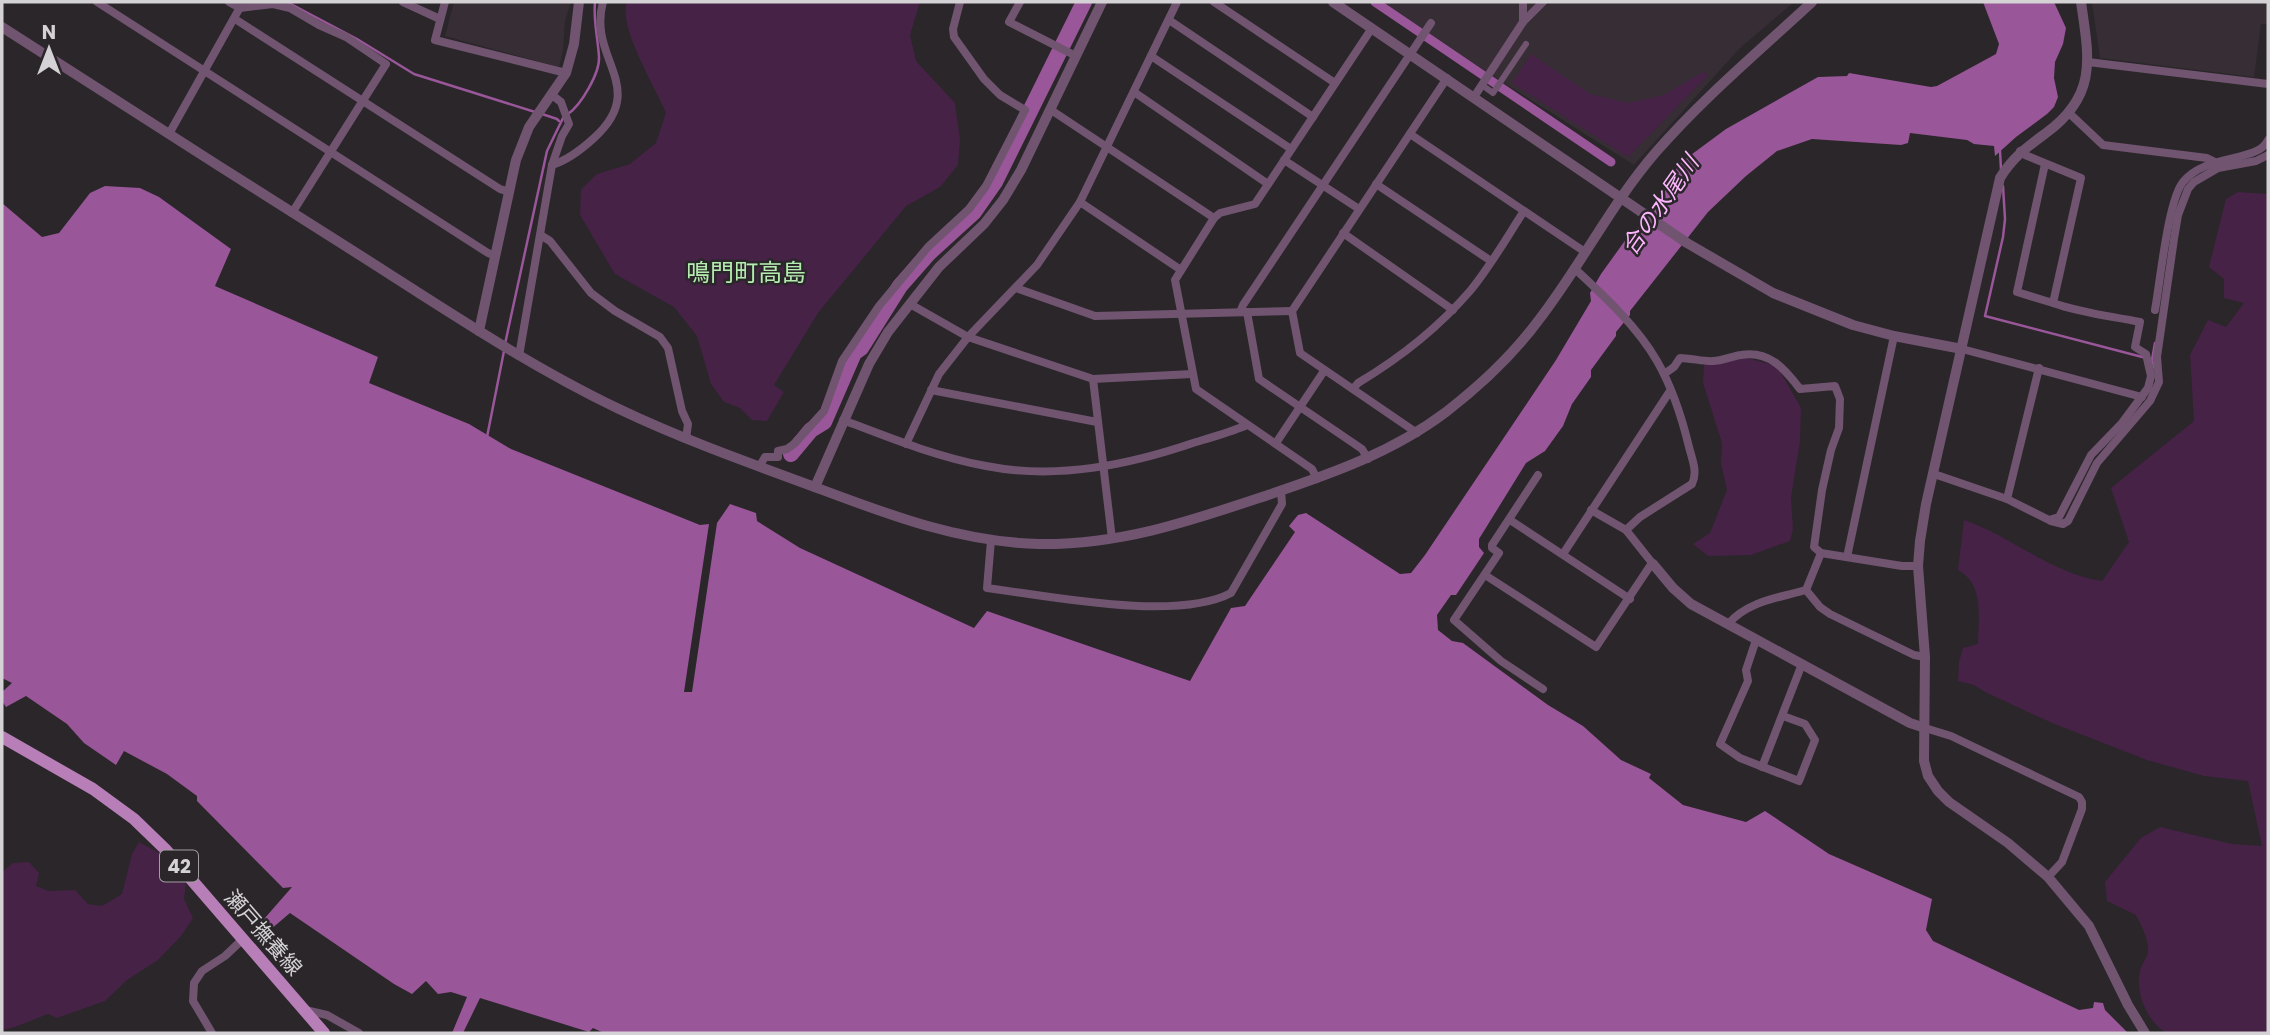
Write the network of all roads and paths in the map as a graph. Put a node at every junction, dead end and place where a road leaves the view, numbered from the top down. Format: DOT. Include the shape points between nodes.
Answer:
graph roads {
  1 [pos="97,2"];
  2 [pos="229,2"];
  3 [pos="403,2"];
  4 [pos="445,2"];
  5 [pos="579,2"];
  6 [pos="603,2"];
  7 [pos="960,2"];
  8 [pos="1020,2"];
  9 [pos="1102,2"];
  10 [pos="1177,2"];
  11 [pos="1214,2"];
  12 [pos="1334,2"];
  13 [pos="1523,2"];
  14 [pos="1543,2"];
  15 [pos="1812,2"];
  16 [pos="2081,2"];
  17 [pos="242,5"];
  18 [pos="235,19"];
  19 [pos="440,19"];
  20 [pos="1169,20"];
  21 [pos="1523,22"];
  22 [pos="1429,25"];
  23 [pos="2,27"];
  24 [pos="1372,28"];
  25 [pos="1526,44"];
  26 [pos="1413,48"];
  27 [pos="1076,56"];
  28 [pos="1151,56"];
  29 [pos="2088,62"];
  30 [pos="205,71"];
  31 [pos="566,73"];
  32 [pos="1447,78"];
  33 [pos="1335,83"];
  34 [pos="1482,84"];
  35 [pos="2268,84"];
  36 [pos="1134,92"];
  37 [pos="552,95"];
  38 [pos="1474,97"];
  39 [pos="362,102"];
  40 [pos="1051,110"];
  41 [pos="2069,113"];
  42 [pos="1313,117"];
  43 [pos="169,134"];
  44 [pos="1410,134"];
  45 [pos="2268,140"];
  46 [pos="1107,146"];
  47 [pos="1291,149"];
  48 [pos="2020,151"];
  49 [pos="330,152"];
  50 [pos="2268,155"];
  51 [pos="1284,160"];
  52 [pos="2045,164"];
  53 [pos="552,165"];
  54 [pos="2216,165"];
  55 [pos="1268,184"];
  56 [pos="1376,184"];
  57 [pos="1322,185"];
  58 [pos="509,192"];
  59 [pos="1622,197"];
  60 [pos="1080,202"];
  61 [pos="1359,209"];
  62 [pos="1524,211"];
  63 [pos="292,213"];
  64 [pos="1214,218"];
  65 [pos="1343,233"];
  66 [pos="542,236"];
  67 [pos="1585,252"];
  68 [pos="496,256"];
  69 [pos="1491,261"];
  70 [pos="1574,268"];
  71 [pos="1181,270"];
  72 [pos="1016,288"];
  73 [pos="2053,303"];
  74 [pos="910,304"];
  75 [pos="1452,310"];
  76 [pos="2155,310"];
  77 [pos="1292,311"];
  78 [pos="1244,312"];
  79 [pos="1181,315"];
  80 [pos="479,331"];
  81 [pos="1894,336"];
  82 [pos="968,337"];
  83 [pos="1962,349"];
  84 [pos="518,355"];
  85 [pos="2039,369"];
  86 [pos="1324,371"];
  87 [pos="1192,374"];
  88 [pos="1664,374"];
  89 [pos="1093,379"];
  90 [pos="1353,389"];
  91 [pos="931,390"];
  92 [pos="1670,391"];
  93 [pos="2142,397"];
  94 [pos="1301,407"];
  95 [pos="843,420"];
  96 [pos="1097,422"];
  97 [pos="1247,425"];
  98 [pos="1417,433"];
  99 [pos="686,439"];
  100 [pos="1276,443"];
  101 [pos="906,444"];
  102 [pos="1368,459"];
  103 [pos="1102,467"];
  104 [pos="761,468"];
  105 [pos="1934,474"];
  106 [pos="1538,475"];
  107 [pos="1317,479"];
  108 [pos="815,487"];
  109 [pos="1281,490"];
  110 [pos="2007,499"];
  111 [pos="1591,510"];
  112 [pos="1510,520"];
  113 [pos="2049,520"];
  114 [pos="1626,530"];
  115 [pos="1112,539"];
  116 [pos="991,540"];
  117 [pos="1821,553"];
  118 [pos="1563,554"];
  119 [pos="1847,557"];
  120 [pos="1654,564"];
  121 [pos="1919,566"];
  122 [pos="1485,575"];
  123 [pos="1806,590"];
  124 [pos="1630,598"];
  125 [pos="1728,624"];
  126 [pos="1756,639"];
  127 [pos="1925,657"];
  128 [pos="1802,664"];
  129 [pos="1543,689"];
  130 [pos="1783,716"];
  131 [pos="1925,728"];
  132 [pos="2,737"];
  133 [pos="1762,767"];
  134 [pos="2049,877"];
  135 [pos="243,939"];
  136 [pos="303,1009"];
  137 [pos="212,1033"];
  138 [pos="324,1033"];
  139 [pos="359,1033"];
  140 [pos="2145,1033"];
  1 -- 30 [label="street"];
  2 -- 17 [label="street"];
  3 -- 19 [label="street"];
  4 -- 19 [label="street"];
  5 -- 31 [label="street"];
  6 -- 53 [label="street" via="602,41 619,99 611,121 600,132"];
  7 -- 104 [label="street" via="953,29 959,46 992,87 1025,110 986,186 879,306 842,361 824,411 794,444 778,451 778,457 765,457"];
  8 -- 27 [label="street" via="1009,22"];
  9 -- 27 [label="street"];
  10 -- 20 [label="street"];
  11 -- 33 [label="street"];
  12 -- 24 [label="street"];
  13 -- 21 [label="street"];
  14 -- 21 [label="street"];
  15 -- 59 [label="street" via="1691,115"];
  16 -- 29 [label="street"];
  17 -- 18 [label="street"];
  17 -- 39 [label="street" via="290,8 386,64"];
  18 -- 30 [label="street"];
  18 -- 39 [label="street"];
  19 -- 31 [label="street" via="435,40"];
  20 -- 28 [label="street"];
  20 -- 42 [label="street"];
  21 -- 34 [label="street"];
  22 -- 26 [label="street"];
  23 -- 43 [label="street"];
  24 -- 26 [label="street"];
  24 -- 33 [label="street"];
  25 -- 34 [label="street" via="1493,93"];
  26 -- 32 [label="street"];
  26 -- 57 [label="street"];
  27 -- 40 [label="street"];
  28 -- 36 [label="street"];
  28 -- 47 [label="street"];
  29 -- 35 [label="street"];
  29 -- 41 [label="street" via="2082,90"];
  30 -- 43 [label="street"];
  30 -- 49 [label="street"];
  31 -- 37 [label="street"];
  32 -- 38 [label="street"];
  32 -- 44 [label="street"];
  33 -- 42 [label="street"];
  34 -- 38 [label="street"];
  36 -- 46 [label="street"];
  36 -- 55 [label="street"];
  37 -- 53 [label="street" via="561,102 569,121"];
  37 -- 58 [label="street" via="535,117 516,159"];
  38 -- 59 [label="street"];
  39 -- 49 [label="street"];
  39 -- 58 [label="street"];
  40 -- 46 [label="street"];
  40 -- 74 [label="street" via="1003,200"];
  41 -- 48 [label="street"];
  41 -- 54 [label="street" via="2103,145 2207,158"];
  42 -- 47 [label="street"];
  43 -- 63 [label="street"];
  44 -- 56 [label="street"];
  44 -- 62 [label="street"];
  45 -- 54 [label="street" via="2257,153"];
  46 -- 60 [label="street"];
  46 -- 64 [label="street"];
  47 -- 51 [label="street"];
  48 -- 52 [label="street"];
  48 -- 83 [label="street" via="2000,178 1995,195"];
  49 -- 63 [label="street"];
  49 -- 68 [label="street"];
  50 -- 54 [label="street" via="2256,161"];
  51 -- 55 [label="street"];
  51 -- 57 [label="street"];
  52 -- 73 [label="street" via="2081,178"];
  52 -- 73 [label="street" via="2017,292"];
  53 -- 66 [label="street"];
  54 -- 76 [label="street" via="2195,171 2175,197"];
  54 -- 113 [label="street" via="2188,189 2178,215 2155,394 2097,463 2068,522"];
  55 -- 64 [label="street" via="1255,205"];
  56 -- 61 [label="street"];
  56 -- 69 [label="street"];
  57 -- 61 [label="street"];
  57 -- 78 [label="street" via="1243,305"];
  58 -- 68 [label="street"];
  59 -- 67 [label="street"];
  59 -- 81 [label="street" via="1687,243 1773,293"];
  60 -- 71 [label="street"];
  60 -- 72 [label="street"];
  61 -- 65 [label="street"];
  62 -- 67 [label="street"];
  62 -- 69 [label="street"];
  63 -- 80 [label="street"];
  64 -- 71 [label="street"];
  65 -- 75 [label="street"];
  65 -- 77 [label="street"];
  66 -- 84 [label="street"];
  66 -- 99 [label="street" via="592,293 660,337 688,424"];
  67 -- 70 [label="street"];
  68 -- 80 [label="street"];
  69 -- 75 [label="street"];
  70 -- 88 [label="street" via="1627,323"];
  70 -- 98 [label="street" via="1504,362"];
  71 -- 79 [label="street" via="1175,280"];
  72 -- 79 [label="street" via="1095,316"];
  72 -- 82 [label="street"];
  73 -- 93 [label="street" via="2140,323 2135,346 2146,354 2151,376"];
  74 -- 82 [label="street"];
  74 -- 95 [label="street" via="888,332"];
  75 -- 90 [label="street" via="1407,351"];
  77 -- 78 [label="street"];
  77 -- 86 [label="street" via="1300,354"];
  78 -- 79 [label="street"];
  78 -- 94 [label="street" via="1259,379"];
  79 -- 87 [label="street"];
  80 -- 84 [label="street"];
  81 -- 83 [label="street"];
  81 -- 119 [label="street"];
  82 -- 89 [label="street"];
  82 -- 91 [label="street"];
  83 -- 85 [label="street"];
  83 -- 105 [label="street"];
  84 -- 99 [label="street"];
  85 -- 93 [label="street"];
  85 -- 110 [label="street"];
  86 -- 90 [label="street"];
  86 -- 94 [label="street"];
  87 -- 89 [label="street"];
  87 -- 97 [label="street" via="1196,389"];
  88 -- 92 [label="street"];
  88 -- 117 [label="street" via="1680,358 1711,362 1754,354 1776,362 1800,389 1835,386 1839,428 1822,490 1814,547"];
  89 -- 96 [label="street"];
  90 -- 98 [label="street"];
  91 -- 96 [label="street"];
  91 -- 101 [label="street"];
  92 -- 111 [label="street"];
  92 -- 114 [label="street" via="1683,421 1695,478"];
  93 -- 113 [label="street" via="2091,455 2059,517"];
  94 -- 100 [label="street"];
  94 -- 102 [label="street" via="1362,449"];
  95 -- 101 [label="street"];
  95 -- 108 [label="street"];
  96 -- 103 [label="street"];
  97 -- 100 [label="street"];
  97 -- 103 [label="street"];
  98 -- 102 [label="street"];
  99 -- 104 [label="street"];
  100 -- 107 [label="street" via="1312,469"];
  101 -- 103 [label="street" via="987,466 1026,471"];
  102 -- 107 [label="street"];
  103 -- 115 [label="street"];
  104 -- 108 [label="street"];
  105 -- 110 [label="street"];
  105 -- 121 [label="street"];
  106 -- 112 [label="street"];
  107 -- 109 [label="street"];
  108 -- 116 [label="street" via="900,519"];
  109 -- 115 [label="street" via="1157,531"];
  109 -- 116 [label="street" via="1282,504 1231,593 1199,604 1137,607 987,588"];
  110 -- 113 [label="street"];
  111 -- 114 [label="street"];
  111 -- 118 [label="street"];
  112 -- 118 [label="street"];
  112 -- 122 [label="street" via="1492,545 1499,553"];
  114 -- 120 [label="street"];
  115 -- 116 [label="street" via="1037,544"];
  117 -- 119 [label="street"];
  117 -- 123 [label="street"];
  118 -- 124 [label="street"];
  119 -- 121 [label="street"];
  120 -- 124 [label="street"];
  120 -- 125 [label="street" via="1691,604"];
  121 -- 127 [label="street"];
  122 -- 124 [label="street" via="1596,647"];
  122 -- 129 [label="street" via="1455,623"];
  123 -- 125 [label="street" via="1760,602"];
  123 -- 127 [label="street" via="1830,614"];
  125 -- 126 [label="street"];
  126 -- 128 [label="street"];
  126 -- 133 [label="street" via="1746,670 1748,681 1720,744"];
  127 -- 131 [label="street"];
  128 -- 130 [label="street"];
  128 -- 131 [label="street"];
  130 -- 133 [label="street"];
  130 -- 133 [label="street" via="1805,724 1815,740 1799,781"];
  131 -- 134 [label="street" via="1924,761 1938,791"];
  131 -- 134 [label="street" via="2079,797 2082,809 2062,862"];
  132 -- 135 [label="main road, 瀬戸撫養線 / 42" via="93,789 134,819"];
  134 -- 140 [label="street" via="2089,926"];
  135 -- 136 [label="main road, 瀬戸撫養線 / 42"];
  135 -- 137 [label="street" via="202,971 194,983 193,1001"];
  136 -- 138 [label="main road, 瀬戸撫養線 / 42"];
  136 -- 139 [label="street" via="327,1015"];
}
